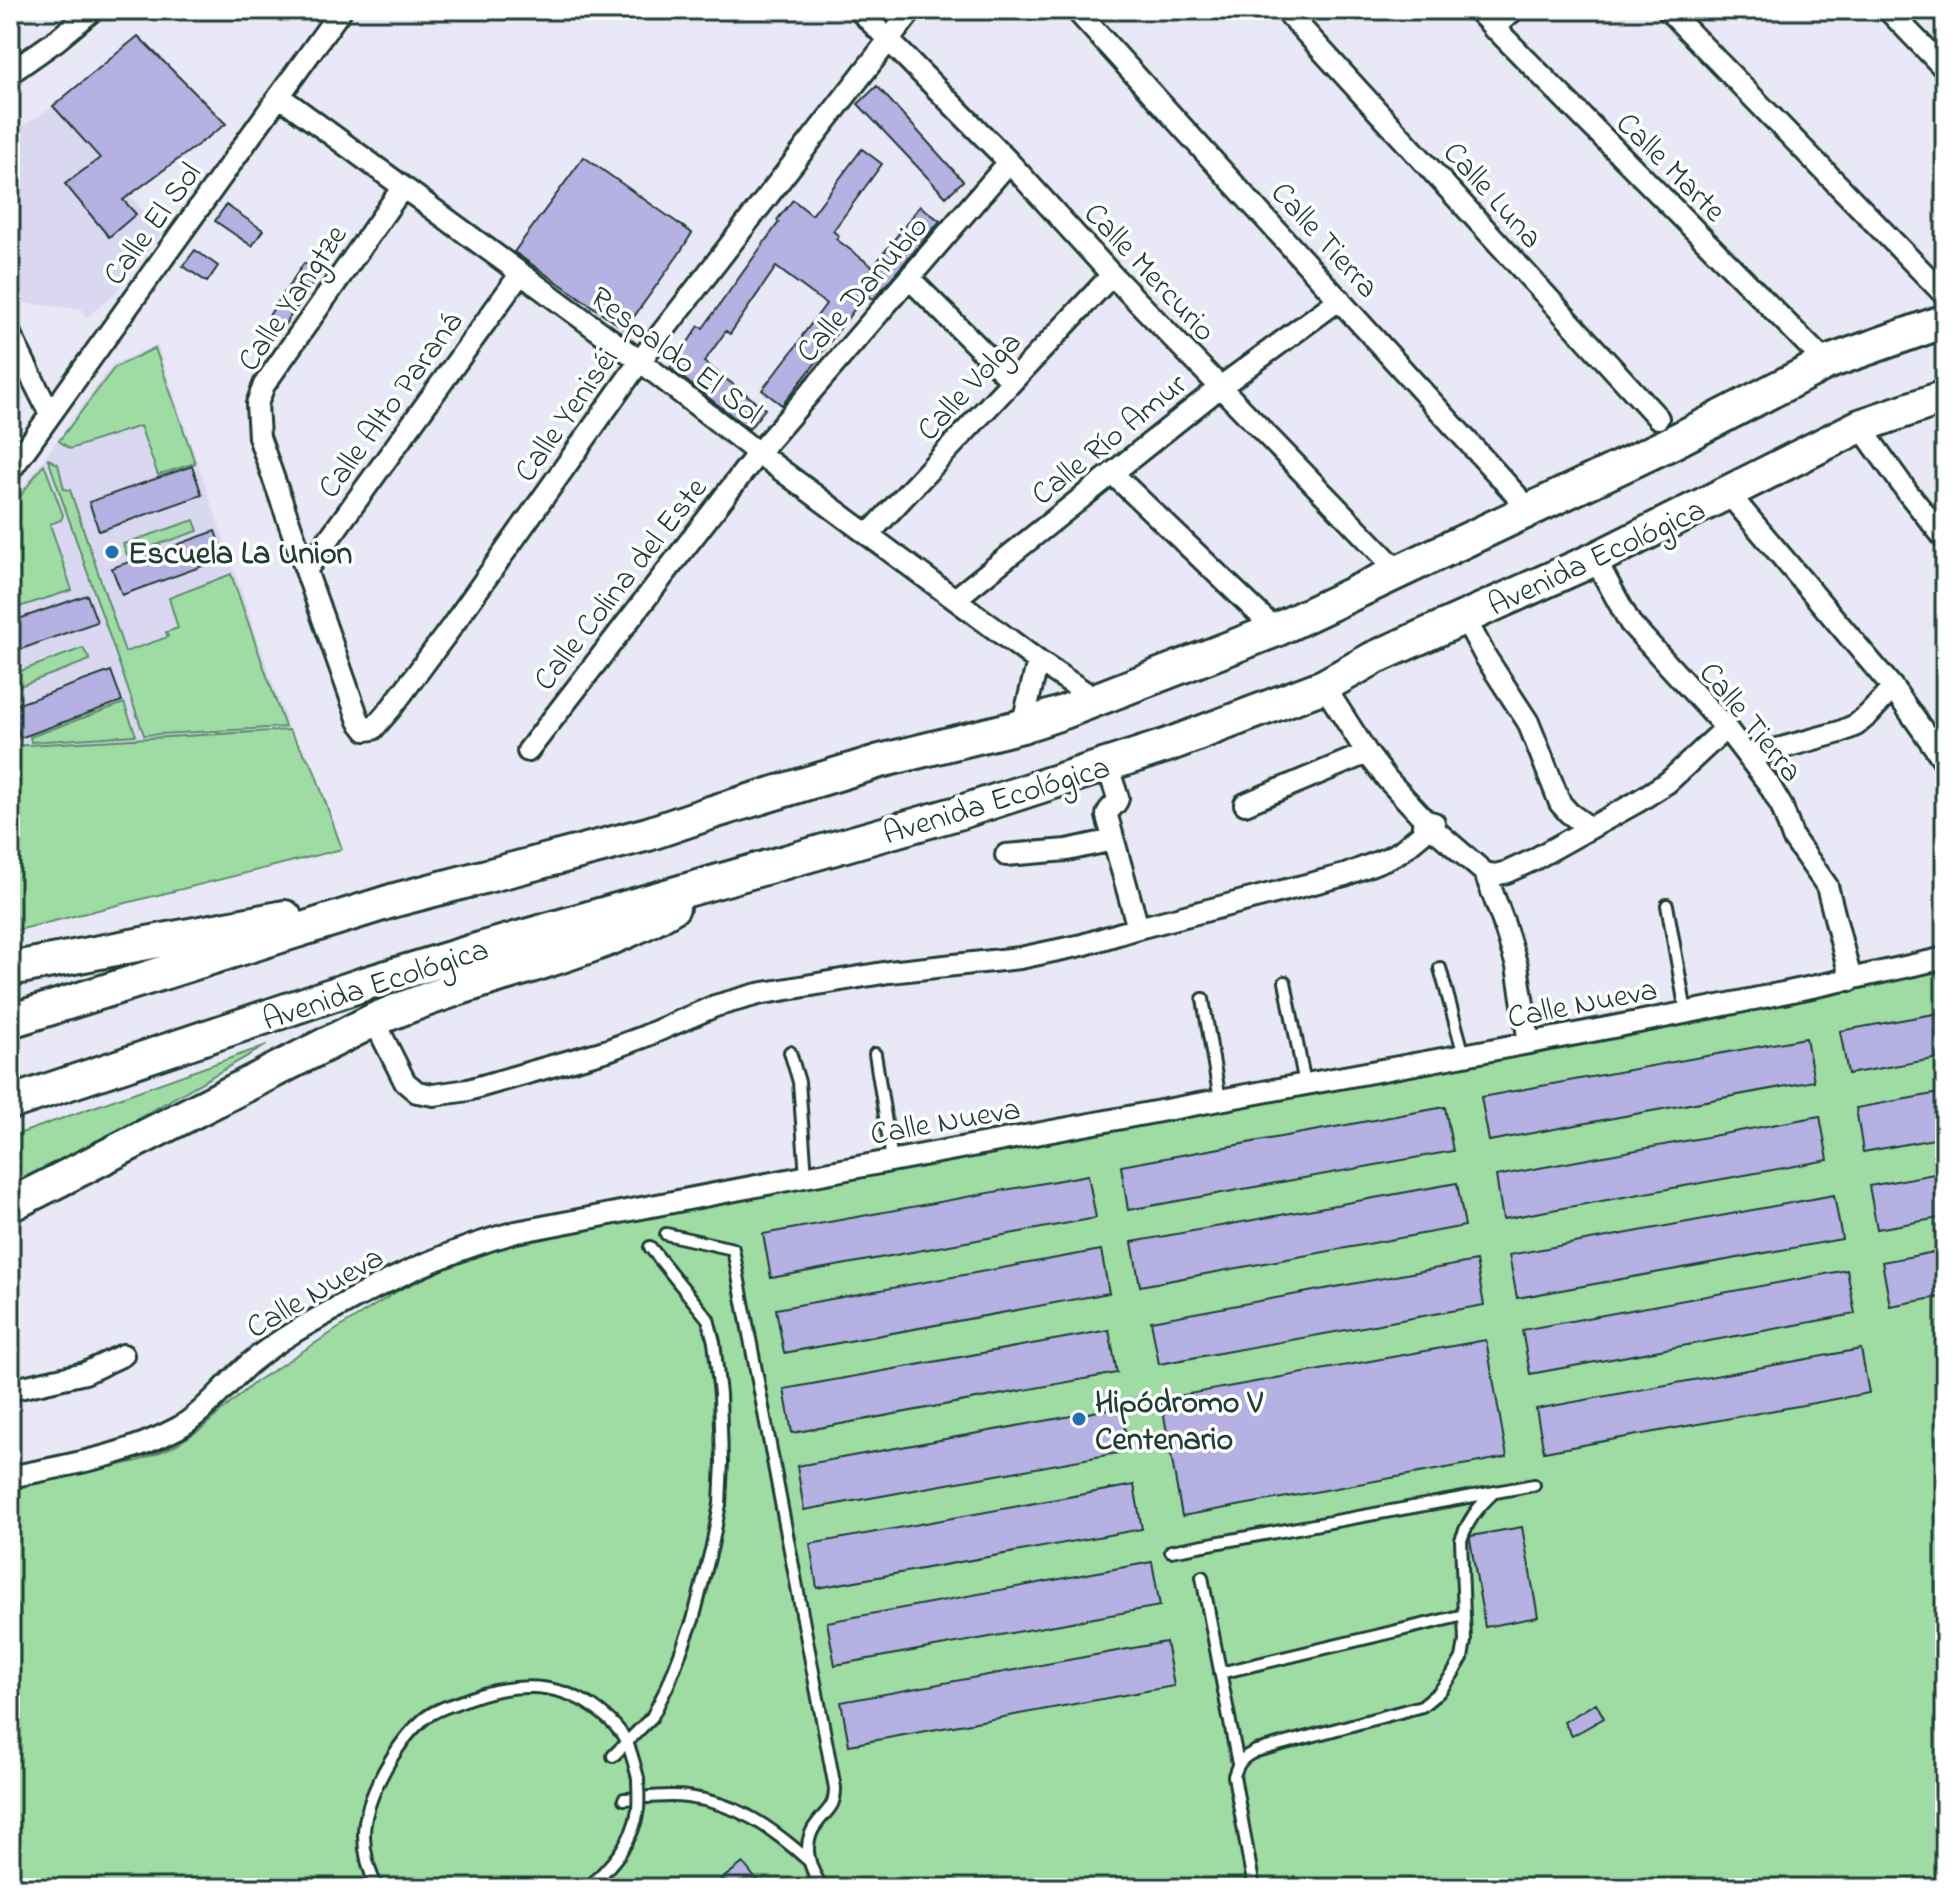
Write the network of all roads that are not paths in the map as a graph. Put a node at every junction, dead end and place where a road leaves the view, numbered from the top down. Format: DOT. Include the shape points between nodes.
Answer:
graph roads {
  1 [pos="93,10"];
  2 [pos="341,10"];
  3 [pos="859,10"];
  4 [pos="912,10"];
  5 [pos="1076,10"];
  6 [pos="1285,10"];
  7 [pos="1477,10"];
  8 [pos="1514,10"];
  9 [pos="1668,10"];
  10 [pos="1888,10"];
  11 [pos="1493,28"];
  12 [pos="889,40"];
  13 [pos="1945,69"];
  14 [pos="10,73"];
  15 [pos="279,96"];
  16 [pos="1009,162"];
  17 [pos="403,187"];
  18 [pos="521,273"];
  19 [pos="1112,275"];
  20 [pos="909,278"];
  21 [pos="1340,299"];
  22 [pos="1943,306"];
  23 [pos="10,334"];
  24 [pos="640,361"];
  25 [pos="1826,363"];
  26 [pos="1012,381"];
  27 [pos="1219,388"];
  28 [pos="1945,397"];
  29 [pos="50,414"];
  30 [pos="1658,418"];
  31 [pos="1860,426"];
  32 [pos="758,453"];
  33 [pos="10,471"];
  34 [pos="1112,473"];
  35 [pos="1728,493"];
  36 [pos="1530,510"];
  37 [pos="868,535"];
  38 [pos="1945,539"];
  39 [pos="1595,559"];
  40 [pos="307,569"];
  41 [pos="1400,573"];
  42 [pos="955,599"];
  43 [pos="1465,618"];
  44 [pos="1276,630"];
  45 [pos="1038,661"];
  46 [pos="1324,686"];
  47 [pos="1893,688"];
  48 [pos="1097,700"];
  49 [pos="359,721"];
  50 [pos="1022,726"];
  51 [pos="1726,728"];
  52 [pos="528,751"];
  53 [pos="1367,753"];
  54 [pos="1748,757"];
  55 [pos="1945,762"];
  56 [pos="1107,765"];
  57 [pos="1245,804"];
  58 [pos="1428,828"];
  59 [pos="1590,828"];
  60 [pos="1113,840"];
  61 [pos="1006,855"];
  62 [pos="1485,873"];
  63 [pos="711,882"];
  64 [pos="395,900"];
  65 [pos="1667,905"];
  66 [pos="1138,928"];
  67 [pos="1945,958"];
  68 [pos="1440,968"];
  69 [pos="10,969"];
  70 [pos="1851,980"];
  71 [pos="1285,982"];
  72 [pos="1203,999"];
  73 [pos="1686,1012"];
  74 [pos="374,1020"];
  75 [pos="10,1021"];
  76 [pos="1529,1043"];
  77 [pos="790,1052"];
  78 [pos="875,1054"];
  79 [pos="1464,1055"];
  80 [pos="1305,1084"];
  81 [pos="1220,1100"];
  82 [pos="10,1103"];
  83 [pos="892,1160"];
  84 [pos="806,1176"];
  85 [pos="10,1205"];
  86 [pos="666,1234"];
  87 [pos="650,1247"];
  88 [pos="123,1355"];
  89 [pos="10,1390"];
  90 [pos="10,1477"];
  91 [pos="1534,1485"];
  92 [pos="1493,1493"];
  93 [pos="1171,1551"];
  94 [pos="1202,1577"];
  95 [pos="1464,1615"];
  96 [pos="1220,1673"];
  97 [pos="627,1742"];
  98 [pos="613,1756"];
  99 [pos="1238,1764"];
  100 [pos="624,1799"];
  101 [pos="808,1860"];
  102 [pos="377,1888"];
  103 [pos="588,1888"];
  104 [pos="823,1888"];
  105 [pos="1254,1888"];
  1 -- 14 [label="street"];
  2 -- 15 [label="street, Calle El Sol"];
  3 -- 12 [label="street, Calle Mercurio"];
  4 -- 12 [label="street, Calle Yeniséi"];
  5 -- 21 [label="street, Calle Tierra"];
  6 -- 30 [label="street, Calle Luna"];
  7 -- 11 [label="street, Calle Marte"];
  8 -- 11 [label="street"];
  9 -- 22 [label="street"];
  10 -- 13 [label="street"];
  11 -- 25 [label="street, Calle Marte"];
  12 -- 16 [label="street, Calle Mercurio"];
  12 -- 24 [label="street, Calle Yeniséi"];
  15 -- 17 [label="street, Respaldo El Sol"];
  15 -- 29 [label="street, Calle El Sol"];
  16 -- 19 [label="street, Calle Mercurio"];
  16 -- 20 [label="street, Calle Danubio"];
  17 -- 18 [label="street, Respaldo El Sol"];
  17 -- 40 [label="street, Calle Yangtze" via="264,385 257,404 259,437"];
  18 -- 24 [label="street, Respaldo El Sol"];
  18 -- 40 [label="street, Calle Alto Paraná"];
  19 -- 26 [label="street, Calle Volga"];
  19 -- 27 [label="street, Calle Mercurio"];
  20 -- 26 [label="street"];
  20 -- 32 [label="street, Calle Danubio"];
  21 -- 27 [label="street, Calle Río Amur"];
  21 -- 36 [label="street, Calle Tierra"];
  22 -- 25 [label="main road, Avenida Ecológica"];
  23 -- 29 [label="street"];
  24 -- 32 [label="street, Respaldo El Sol"];
  24 -- 49 [label="street, Calle Yeniséi" via="392,707 373,729 366,730"];
  25 -- 36 [label="main road, Avenida Ecológica"];
  26 -- 37 [label="street, Calle Volga"];
  27 -- 34 [label="street, Calle Río Amur"];
  27 -- 41 [label="street, Calle Mercurio"];
  28 -- 31 [label="main road, Avenida Ecológica"];
  29 -- 33 [label="street, Calle El Sol"];
  31 -- 35 [label="main road, Avenida Ecológica"];
  31 -- 38 [label="street"];
  32 -- 37 [label="street, Respaldo El Sol"];
  32 -- 52 [label="street, Calle Colina del Este"];
  34 -- 42 [label="street, Calle Río Amur"];
  34 -- 44 [label="street"];
  35 -- 39 [label="main road, Avenida Ecológica"];
  35 -- 47 [label="street"];
  36 -- 41 [label="main road, Avenida Ecológica"];
  37 -- 42 [label="street, Respaldo El Sol"];
  39 -- 43 [label="main road, Avenida Ecológica"];
  39 -- 51 [label="street, Calle Tierra" via="1630,623"];
  40 -- 49 [label="street, Calle Yangtze"];
  41 -- 44 [label="main road, Avenida Ecológica"];
  42 -- 45 [label="street, Respaldo El Sol"];
  43 -- 46 [label="main road, Avenida Ecológica"];
  43 -- 59 [label="street" via="1528,722 1560,803"];
  44 -- 48 [label="main road, Avenida Ecológica"];
  45 -- 48 [label="street, Respaldo El Sol"];
  45 -- 50 [label="street"];
  46 -- 53 [label="street"];
  46 -- 56 [label="main road, Avenida Ecológica"];
  47 -- 54 [label="street" via="1856,725"];
  47 -- 55 [label="street"];
  48 -- 50 [label="main road, Avenida Ecológica"];
  50 -- 64 [label="main road, Avenida Ecológica" via="880,761 648,834"];
  51 -- 54 [label="street, Calle Tierra"];
  51 -- 59 [label="street" via="1668,782"];
  53 -- 57 [label="street"];
  53 -- 58 [label="street"];
  54 -- 70 [label="street, Calle Tierra" via="1827,886"];
  56 -- 60 [label="street" via="1118,798 1107,814"];
  56 -- 63 [label="main road, Avenida Ecológica"];
  58 -- 62 [label="street"];
  58 -- 66 [label="street" via="1401,851 1345,875"];
  59 -- 62 [label="street" via="1507,872"];
  60 -- 61 [label="street"];
  60 -- 66 [label="street"];
  62 -- 76 [label="street" via="1517,966"];
  63 -- 74 [label="main road" via="604,942"];
  63 -- 82 [label="main road, Avenida Ecológica" via="364,984"];
  64 -- 69 [label="main road"];
  64 -- 75 [label="main road, Avenida Ecológica"];
  65 -- 73 [label="lane"];
  66 -- 74 [label="street" via="1020,958 758,994 608,1050 434,1095 417,1092 405,1082"];
  67 -- 70 [label="street, Calle Nueva"];
  68 -- 79 [label="lane"];
  70 -- 73 [label="street, Calle Nueva"];
  71 -- 80 [label="lane"];
  72 -- 81 [label="lane"];
  73 -- 76 [label="street, Calle Nueva"];
  74 -- 85 [label="main road"];
  76 -- 79 [label="street, Calle Nueva"];
  77 -- 84 [label="lane" via="799,1082"];
  78 -- 83 [label="lane"];
  79 -- 80 [label="street, Calle Nueva"];
  80 -- 81 [label="street, Calle Nueva"];
  81 -- 83 [label="street, Calle Nueva"];
  83 -- 84 [label="street, Calle Nueva"];
  84 -- 90 [label="street, Calle Nueva" via="516,1232 462,1249 413,1268 286,1337 182,1426 141,1446"];
  86 -- 101 [label="lane" via="733,1249 835,1788 835,1800 811,1833"];
  87 -- 97 [label="lane" via="708,1319 720,1394 722,1462 717,1518 693,1620 652,1717"];
  88 -- 89 [label="street" via="85,1373"];
  91 -- 92 [label="lane"];
  92 -- 93 [label="lane"];
  92 -- 95 [label="lane" via="1473,1514 1461,1540"];
  94 -- 96 [label="lane"];
  95 -- 96 [label="lane"];
  95 -- 99 [label="lane" via="1462,1658 1439,1692 1422,1706 1256,1751"];
  96 -- 99 [label="lane"];
  97 -- 98 [label="lane"];
  97 -- 102 [label="lane" via="607,1717 579,1697 546,1687 482,1694 427,1716 398,1747 372,1798 364,1833 368,1869"];
  97 -- 103 [label="lane, bridge" via="638,1778 638,1812 626,1845"];
  99 -- 105 [label="lane" via="1234,1776"];
  100 -- 101 [label="lane" via="685,1796 725,1804 762,1823"];
  101 -- 104 [label="lane"];
}
